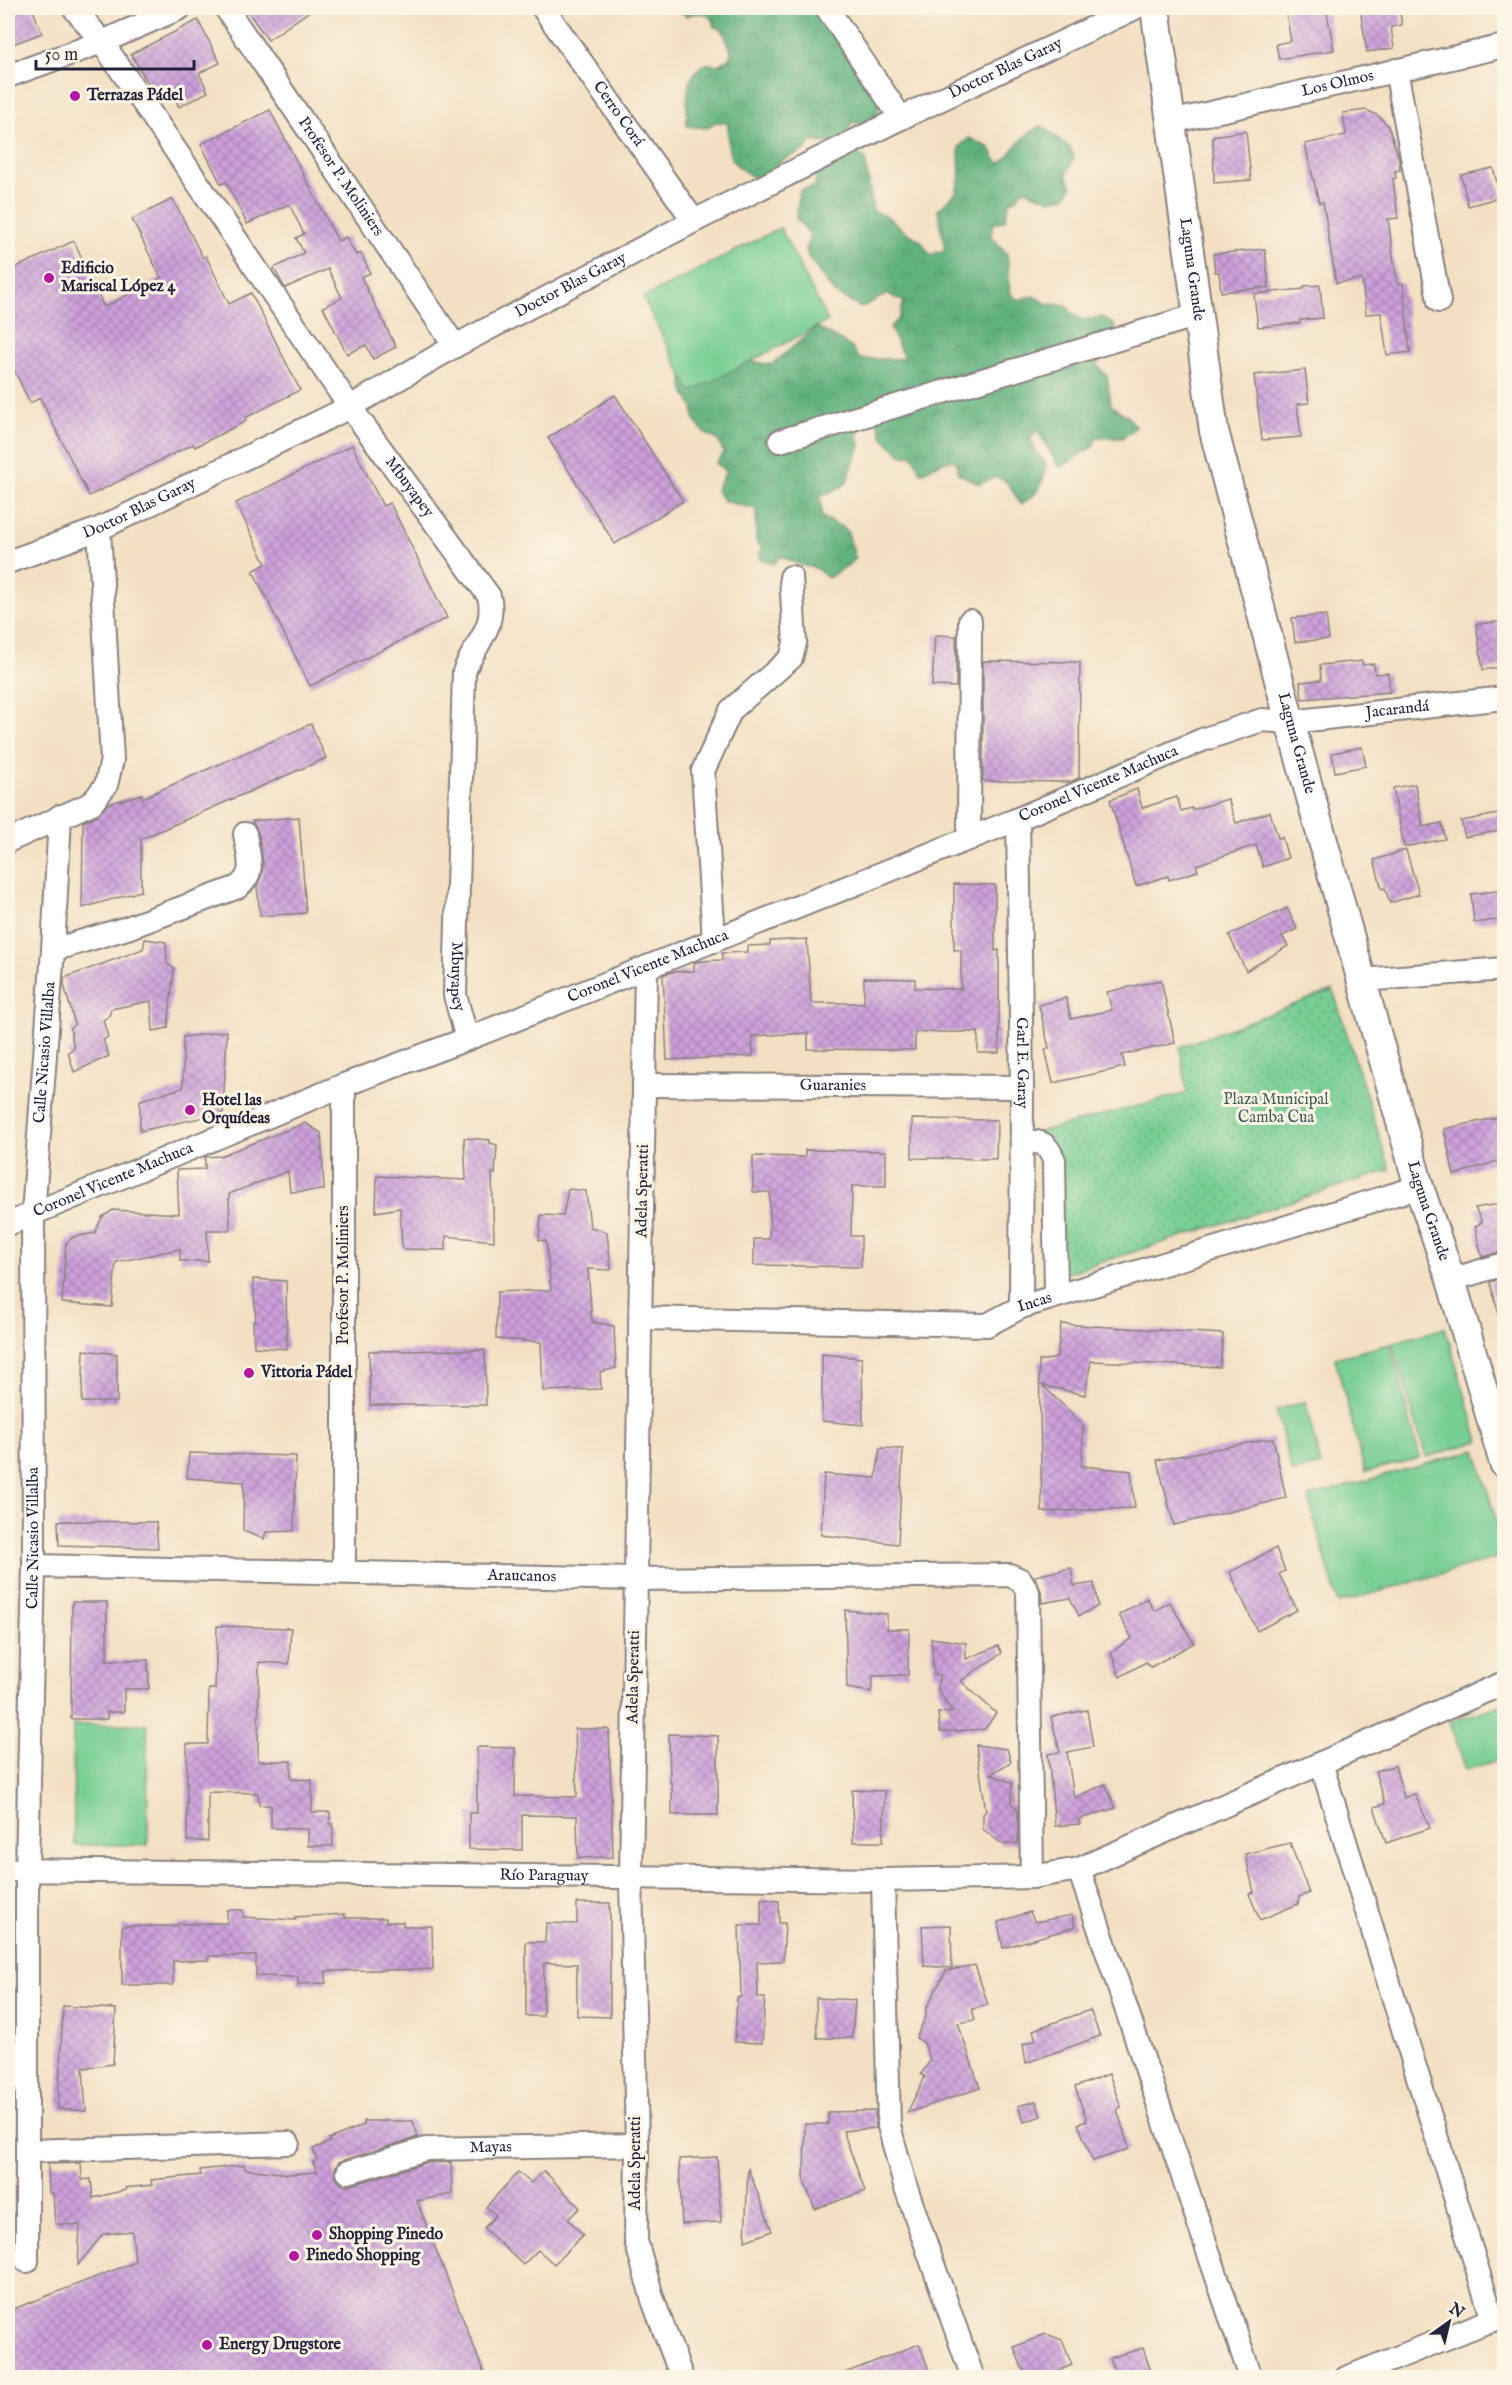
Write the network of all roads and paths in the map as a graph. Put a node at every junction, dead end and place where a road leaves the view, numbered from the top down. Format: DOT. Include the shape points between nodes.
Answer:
graph roads {
  1 [pos="74,8"];
  2 [pos="180,8"];
  3 [pos="226,8"];
  4 [pos="543,8"];
  5 [pos="827,8"];
  6 [pos="1135,8"];
  7 [pos="1155,8"];
  8 [pos="102,42"];
  9 [pos="1504,46"];
  10 [pos="1396,70"];
  11 [pos="8,76"];
  12 [pos="901,118"];
  13 [pos="1171,122"];
  14 [pos="694,221"];
  15 [pos="1439,301"];
  16 [pos="1198,315"];
  17 [pos="455,346"];
  18 [pos="350,406"];
  19 [pos="780,441"];
  20 [pos="99,529"];
  21 [pos="8,562"];
  22 [pos="791,577"];
  23 [pos="970,621"];
  24 [pos="1504,698"];
  25 [pos="1290,722"];
  26 [pos="60,816"];
  27 [pos="1018,819"];
  28 [pos="246,834"];
  29 [pos="969,838"];
  30 [pos="8,841"];
  31 [pos="714,941"];
  32 [pos="53,950"];
  33 [pos="646,968"];
  34 [pos="1504,969"];
  35 [pos="1362,980"];
  36 [pos="467,1039"];
  37 [pos="644,1084"];
  38 [pos="344,1085"];
  39 [pos="1022,1087"];
  40 [pos="1022,1141"];
  41 [pos="1419,1187"];
  42 [pos="33,1214"];
  43 [pos="8,1224"];
  44 [pos="1504,1264"];
  45 [pos="1451,1280"];
  46 [pos="1056,1296"];
  47 [pos="1021,1307"];
  48 [pos="640,1318"];
  49 [pos="1504,1462"];
  50 [pos="34,1566"];
  51 [pos="344,1572"];
  52 [pos="636,1578"];
  53 [pos="1504,1683"];
  54 [pos="1321,1763"];
  55 [pos="1079,1869"];
  56 [pos="17,1870"];
  57 [pos="631,1877"];
  58 [pos="1032,1877"];
  59 [pos="883,1880"];
  60 [pos="288,2143"];
  61 [pos="637,2145"];
  62 [pos="27,2151"];
  63 [pos="348,2172"];
  64 [pos="27,2261"];
  65 [pos="1499,2317"];
  66 [pos="682,2378"];
  67 [pos="973,2378"];
  68 [pos="1251,2378"];
  69 [pos="1347,2378"];
  1 -- 8 [label="street, Mbuyapey"];
  2 -- 8 [label="street"];
  3 -- 17 [label="street, Profesor P. Moliniers"];
  4 -- 14 [label="street, Cerro Corá"];
  5 -- 12 [label="street"];
  6 -- 12 [label="street, Doctor Blas Garay"];
  7 -- 13 [label="main road, Laguna Grande"];
  8 -- 11 [label="street"];
  8 -- 18 [label="street, Mbuyapey"];
  9 -- 10 [label="street, Los Olmos"];
  10 -- 13 [label="street, Los Olmos"];
  10 -- 15 [label="street"];
  12 -- 14 [label="street, Doctor Blas Garay"];
  13 -- 16 [label="main road, Laguna Grande"];
  14 -- 17 [label="street, Doctor Blas Garay"];
  16 -- 19 [label="street"];
  16 -- 25 [label="main road, Laguna Grande" via="1214,431"];
  17 -- 18 [label="street, Doctor Blas Garay"];
  18 -- 20 [label="street, Doctor Blas Garay"];
  18 -- 36 [label="street, Mbuyapey" via="489,596 492,609 490,622 464,672 455,995"];
  20 -- 21 [label="street, Doctor Blas Garay"];
  20 -- 26 [label="street" via="112,760 106,785 92,803"];
  22 -- 31 [label="street" via="795,643 791,658 731,710 703,771"];
  23 -- 29 [label="street"];
  24 -- 25 [label="street, Jacarandá"];
  25 -- 27 [label="street, Coronel Vicente Machuca" via="1262,720 1202,740"];
  25 -- 35 [label="main road, Laguna Grande"];
  26 -- 30 [label="street"];
  26 -- 32 [label="street, Calle Nicasio Villalba"];
  27 -- 29 [label="street, Coronel Vicente Machuca"];
  27 -- 39 [label="street, Garl E. Garay"];
  28 -- 32 [label="street" via="250,872 248,880 238,887 127,928"];
  29 -- 31 [label="street, Coronel Vicente Machuca"];
  31 -- 33 [label="street, Coronel Vicente Machuca"];
  32 -- 42 [label="street, Calle Nicasio Villalba"];
  33 -- 36 [label="street, Coronel Vicente Machuca"];
  33 -- 37 [label="street, Adela Speratti"];
  34 -- 35 [label="street"];
  35 -- 41 [label="main road, Laguna Grande"];
  36 -- 38 [label="street, Coronel Vicente Machuca"];
  37 -- 39 [label="street, Guaranies"];
  37 -- 48 [label="street, Adela Speratti"];
  38 -- 42 [label="street, Coronel Vicente Machuca"];
  38 -- 51 [label="street, Profesor P. Moliniers"];
  39 -- 40 [label="street, Garl E. Garay"];
  40 -- 46 [label="street" via="1048,1146 1054,1160"];
  40 -- 47 [label="street, Garl E. Garay"];
  41 -- 45 [label="main road, Laguna Grande"];
  41 -- 46 [label="street, Incas"];
  42 -- 43 [label="street, Coronel Vicente Machuca"];
  42 -- 50 [label="street, Calle Nicasio Villalba"];
  44 -- 45 [label="street"];
  45 -- 49 [label="main road, Laguna Grande"];
  46 -- 47 [label="street, Incas"];
  47 -- 48 [label="street, Incas" via="987,1325"];
  48 -- 52 [label="street, Adela Speratti"];
  50 -- 51 [label="street, Araucanos"];
  50 -- 56 [label="street, Calle Nicasio Villalba"];
  51 -- 52 [label="street, Araucanos"];
  52 -- 57 [label="street, Adela Speratti"];
  52 -- 58 [label="street, Araucanos" via="1009,1575 1021,1580 1028,1592"];
  53 -- 54 [label="street, Río Paraguay"];
  54 -- 55 [label="street, Río Paraguay"];
  54 -- 65 [label="street"];
  55 -- 58 [label="street, Río Paraguay"];
  55 -- 68 [label="street"];
  56 -- 57 [label="street, Río Paraguay"];
  56 -- 62 [label="street, Calle Nicasio Villalba"];
  57 -- 59 [label="street, Río Paraguay"];
  57 -- 61 [label="street, Adela Speratti"];
  58 -- 59 [label="street, Río Paraguay"];
  59 -- 67 [label="street" via="889,2126 905,2185"];
  60 -- 62 [label="street"];
  61 -- 63 [label="street, Mayas" via="426,2149"];
  61 -- 66 [label="street, Adela Speratti" via="636,2241"];
  62 -- 64 [label="street, Calle Nicasio Villalba"];
  65 -- 69 [label="street"];
}
